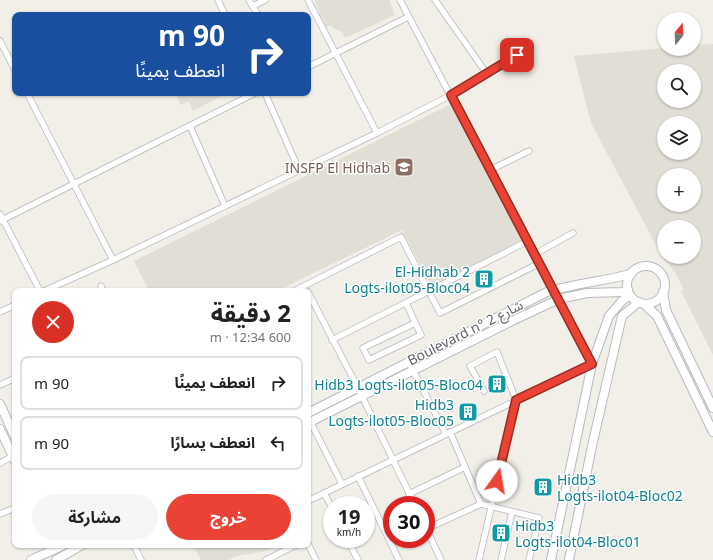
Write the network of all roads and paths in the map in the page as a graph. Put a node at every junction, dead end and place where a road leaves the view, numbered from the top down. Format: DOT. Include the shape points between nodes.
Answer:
graph roads {
  1 [pos="218,0"];
  2 [pos="248,0"];
  3 [pos="265,0"];
  4 [pos="308,0"];
  5 [pos="400,0"];
  6 [pos="435,0"];
  7 [pos="253,6"];
  8 [pos="224,12"];
  9 [pos="256,12"];
  10 [pos="408,17"];
  11 [pos="0,41"];
  12 [pos="528,48"];
  13 [pos="335,53"];
  14 [pos="12,64"];
  15 [pos="311,65"];
  16 [pos="487,74"];
  17 [pos="451,95"];
  18 [pos="29,96"];
  19 [pos="249,96"];
  20 [pos="265,96"];
  21 [pos="190,126"];
  22 [pos="377,133"];
  23 [pos="529,151"];
  24 [pos="299,170"];
  25 [pos="490,170"];
  26 [pos="74,184"];
  27 [pos="225,206"];
  28 [pos="1,218"];
  29 [pos="573,233"];
  30 [pos="528,241"];
  31 [pos="535,254"];
  32 [pos="113,260"];
  33 [pos="540,263"];
  34 [pos="631,274"];
  35 [pos="38,288"];
  36 [pos="51,288"];
  37 [pos="311,288"];
  38 [pos="554,290"];
  39 [pos="429,292"];
  40 [pos="629,292"];
  41 [pos="663,292"];
  42 [pos="311,298"];
  43 [pos="559,299"];
  44 [pos="406,303"];
  45 [pos="642,303"];
  46 [pos="12,306"];
  47 [pos="0,312"];
  48 [pos="415,323"];
  49 [pos="332,340"];
  50 [pos="408,361"];
  51 [pos="592,364"];
  52 [pos="413,369"];
  53 [pos="12,379"];
  54 [pos="0,385"];
  55 [pos="358,388"];
  56 [pos="484,391"];
  57 [pos="361,396"];
  58 [pos="516,400"];
  59 [pos="0,404"];
  60 [pos="713,408"];
  61 [pos="311,412"];
  62 [pos="311,419"];
  63 [pos="311,424"];
  64 [pos="0,428"];
  65 [pos="12,430"];
  66 [pos="713,432"];
  67 [pos="448,433"];
  68 [pos="12,454"];
  69 [pos="12,459"];
  70 [pos="393,459"];
  71 [pos="0,463"];
  72 [pos="465,468"];
  73 [pos="358,476"];
  74 [pos="342,484"];
  75 [pos="324,493"];
  76 [pos="409,494"];
  77 [pos="326,496"];
  78 [pos="311,499"];
  79 [pos="481,504"];
  80 [pos="491,507"];
  81 [pos="12,509"];
  82 [pos="512,512"];
  83 [pos="0,514"];
  84 [pos="435,525"];
  85 [pos="52,548"];
  86 [pos="54,548"];
  87 [pos="64,548"];
  88 [pos="79,548"];
  89 [pos="135,548"];
  90 [pos="290,548"];
  91 [pos="310,548"];
  92 [pos="352,548"];
  93 [pos="435,548"];
  94 [pos="69,557"];
  95 [pos="31,560"];
  96 [pos="58,560"];
  97 [pos="141,560"];
  98 [pos="266,560"];
  99 [pos="316,560"];
  100 [pos="358,560"];
  101 [pos="399,560"];
  102 [pos="441,560"];
  103 [pos="479,560"];
  104 [pos="501,560"];
  105 [pos="529,560"];
  106 [pos="552,560"];
  107 [pos="569,560"];
  1 -- 8 [label="street"];
  2 -- 7 [label="street"];
  3 -- 7 [label="street"];
  4 -- 13 [label="street"];
  5 -- 10 [label="street"];
  6 -- 16 [label="street"];
  7 -- 9 [label="street"];
  10 -- 13 [label="street"];
  10 -- 17 [label="street"];
  11 -- 14 [label="street"];
  12 -- 16 [label="street"];
  13 -- 15 [label="street"];
  13 -- 22 [label="street"];
  16 -- 17 [label="street"];
  17 -- 22 [label="street"];
  17 -- 25 [label="street"];
  18 -- 26 [label="street"];
  19 -- 21 [label="street"];
  20 -- 24 [label="street"];
  21 -- 26 [label="street"];
  21 -- 27 [label="street"];
  22 -- 24 [label="street"];
  23 -- 25 [label="street"];
  24 -- 27 [label="street"];
  25 -- 30 [label="street"];
  26 -- 28 [label="street"];
  26 -- 32 [label="street"];
  27 -- 32 [label="street"];
  28 -- 35 [label="street"];
  29 -- 31 [label="street"];
  30 -- 31 [label="street"];
  30 -- 39 [label="street"];
  31 -- 33 [label="street"];
  32 -- 36 [label="street"];
  33 -- 38 [label="street"];
  33 -- 39 [label="street" via="440,313"];
  34 -- 38 [label="main road, Boulevard n° شارع 2"];
  34 -- 40 [label="main road" via="628,280"];
  34 -- 41 [label="main road" via="641,267 654,268 663,276"];
  37 -- 39 [label="street" via="401,237"];
  38 -- 43 [label="street"];
  38 -- 50 [label="main road, Boulevard n° شارع 2"];
  39 -- 44 [label="street"];
  40 -- 43 [label="main road, Boulevard n° شارع 2" via="587,292"];
  40 -- 45 [label="main road"];
  40 -- 51 [label="main road" via="609,316"];
  41 -- 45 [label="main road" via="656,301"];
  41 -- 60 [label="main road" via="666,310"];
  42 -- 49 [label="street"];
  43 -- 51 [label="street"];
  43 -- 52 [label="main road, Boulevard n° شارع 2"];
  44 -- 48 [label="street"];
  44 -- 49 [label="street"];
  45 -- 66 [label="main road" via="657,316"];
  45 -- 107 [label="main road" via="622,316"];
  46 -- 47 [label="street"];
  48 -- 48 [label="street" via="421,335 369,360 363,348"];
  49 -- 55 [label="street"];
  50 -- 52 [label="street"];
  50 -- 55 [label="main road, Boulevard n° شارع 2"];
  51 -- 58 [label="street"];
  51 -- 106 [label="main road"];
  52 -- 57 [label="main road, Boulevard n° شارع 2"];
  52 -- 67 [label="street"];
  53 -- 54 [label="street"];
  55 -- 57 [label="street"];
  55 -- 61 [label="main road, Boulevard n° شارع 2"];
  56 -- 58 [label="street" via="470,366 497,352"];
  57 -- 62 [label="main road, Boulevard n° شارع 2"];
  57 -- 70 [label="street"];
  58 -- 67 [label="street"];
  58 -- 80 [label="street"];
  59 -- 65 [label="main road"];
  63 -- 74 [label="street"];
  64 -- 68 [label="main road"];
  67 -- 70 [label="street"];
  67 -- 72 [label="street"];
  69 -- 71 [label="street"];
  70 -- 73 [label="street"];
  70 -- 76 [label="street"];
  72 -- 76 [label="street"];
  72 -- 79 [label="street"];
  73 -- 74 [label="street"];
  73 -- 101 [label="street"];
  74 -- 75 [label="street"];
  75 -- 77 [label="street"];
  75 -- 78 [label="street"];
  79 -- 80 [label="street"];
  79 -- 84 [label="street"];
  80 -- 82 [label="street"];
  80 -- 103 [label="street"];
  81 -- 83 [label="street"];
  82 -- 104 [label="street"];
  82 -- 105 [label="street" via="539,518"];
  85 -- 95 [label="main road"];
  86 -- 96 [label="main road"];
  87 -- 94 [label="main road"];
  88 -- 94 [label="main road"];
  89 -- 97 [label="street"];
  90 -- 98 [label="street"];
  91 -- 99 [label="street"];
  92 -- 100 [label="street"];
  93 -- 102 [label="street"];
  94 -- 96 [label="main road"];
}
